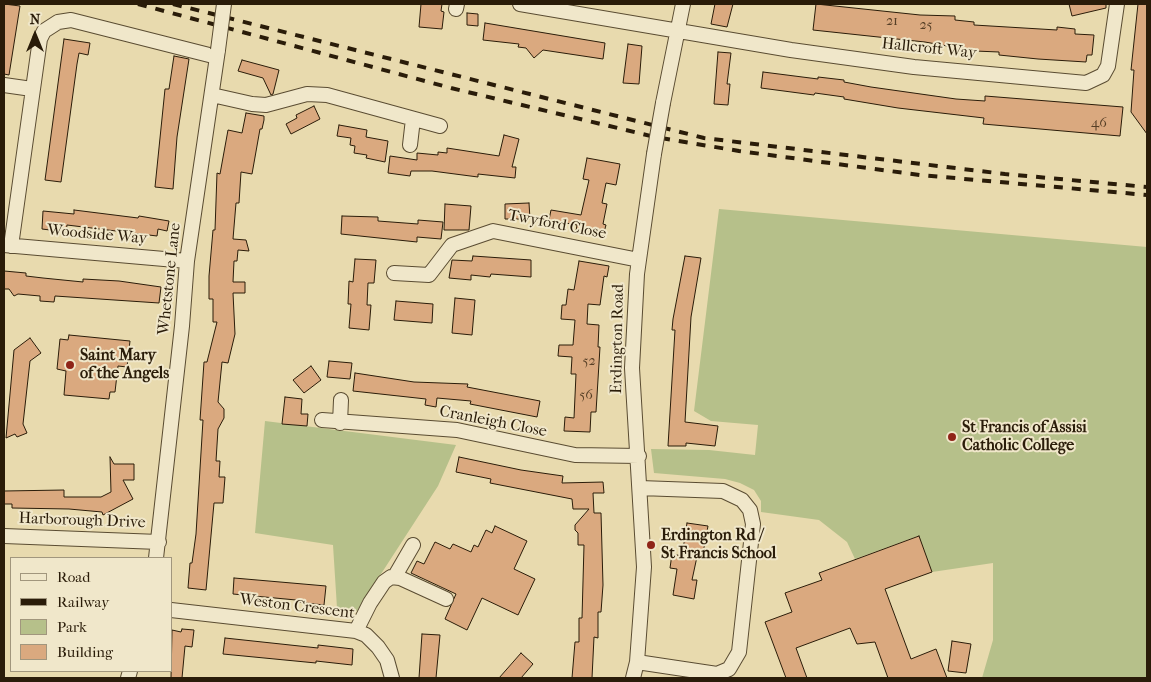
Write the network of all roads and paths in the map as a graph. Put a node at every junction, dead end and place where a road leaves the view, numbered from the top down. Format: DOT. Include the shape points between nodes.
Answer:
graph roads {
  1 [pos="224,4"];
  2 [pos="520,4"];
  3 [pos="684,4"];
  4 [pos="1117,4"];
  5 [pos="678,30"];
  6 [pos="217,54"];
  7 [pos="4,85"];
  8 [pos="32,90"];
  9 [pos="212,95"];
  10 [pos="413,119"];
  11 [pos="440,126"];
  12 [pos="410,145"];
  13 [pos="7,245"];
  14 [pos="639,260"];
  15 [pos="187,261"];
  16 [pos="394,273"];
  17 [pos="341,400"];
  18 [pos="322,420"];
  19 [pos="340,423"];
  20 [pos="638,456"];
  21 [pos="640,488"];
  22 [pos="4,536"];
  23 [pos="159,542"];
  24 [pos="413,545"];
  25 [pos="156,557"];
  26 [pos="395,576"];
  27 [pos="446,599"];
  28 [pos="172,610"];
  29 [pos="356,631"];
  30 [pos="637,662"];
  31 [pos="392,678"];
  32 [pos="633,678"];
  1 -- 6 [label="street, Whetstone Lane, bridge"];
  2 -- 5 [label="street, Hallcroft Way"];
  3 -- 5 [label="street, Erdington Road"];
  4 -- 5 [label="street, Hallcroft Way" via="1108,66 1103,75 1086,83 914,66 791,50"];
  5 -- 14 [label="street, Erdington Road, bridge" via="654,154"];
  6 -- 8 [label="street" via="71,20 58,22 40,38"];
  6 -- 9 [label="street, Whetstone Lane"];
  7 -- 8 [label="street"];
  8 -- 13 [label="street"];
  9 -- 10 [label="street" via="266,105 307,94 327,96"];
  9 -- 15 [label="street, Whetstone Lane"];
  10 -- 11 [label="street"];
  10 -- 12 [label="street"];
  13 -- 15 [label="street, Woodside Way"];
  14 -- 16 [label="street, Twyford Close" via="494,230 452,245 429,275"];
  14 -- 20 [label="street, Erdington Road" via="632,368"];
  15 -- 23 [label="street, Whetstone Lane"];
  17 -- 19 [label="street"];
  18 -- 19 [label="street, Cranleigh Close"];
  19 -- 20 [label="street, Cranleigh Close" via="457,430 575,455"];
  20 -- 21 [label="street, Erdington Road"];
  21 -- 30 [label="street, Erdington Road" via="644,567"];
  21 -- 30 [label="street" via="723,491 742,500 750,510 753,524 738,652 729,669 717,674"];
  22 -- 23 [label="street, Harborough Drive"];
  23 -- 25 [label="street, Whetstone Lane"];
  24 -- 26 [label="street"];
  26 -- 27 [label="street"];
  26 -- 29 [label="street" via="384,582"];
  28 -- 29 [label="street, Weston Crescent"];
  29 -- 31 [label="street, Weston Crescent" via="366,635 378,647 387,660"];
  30 -- 32 [label="street, Erdington Road"];
}
